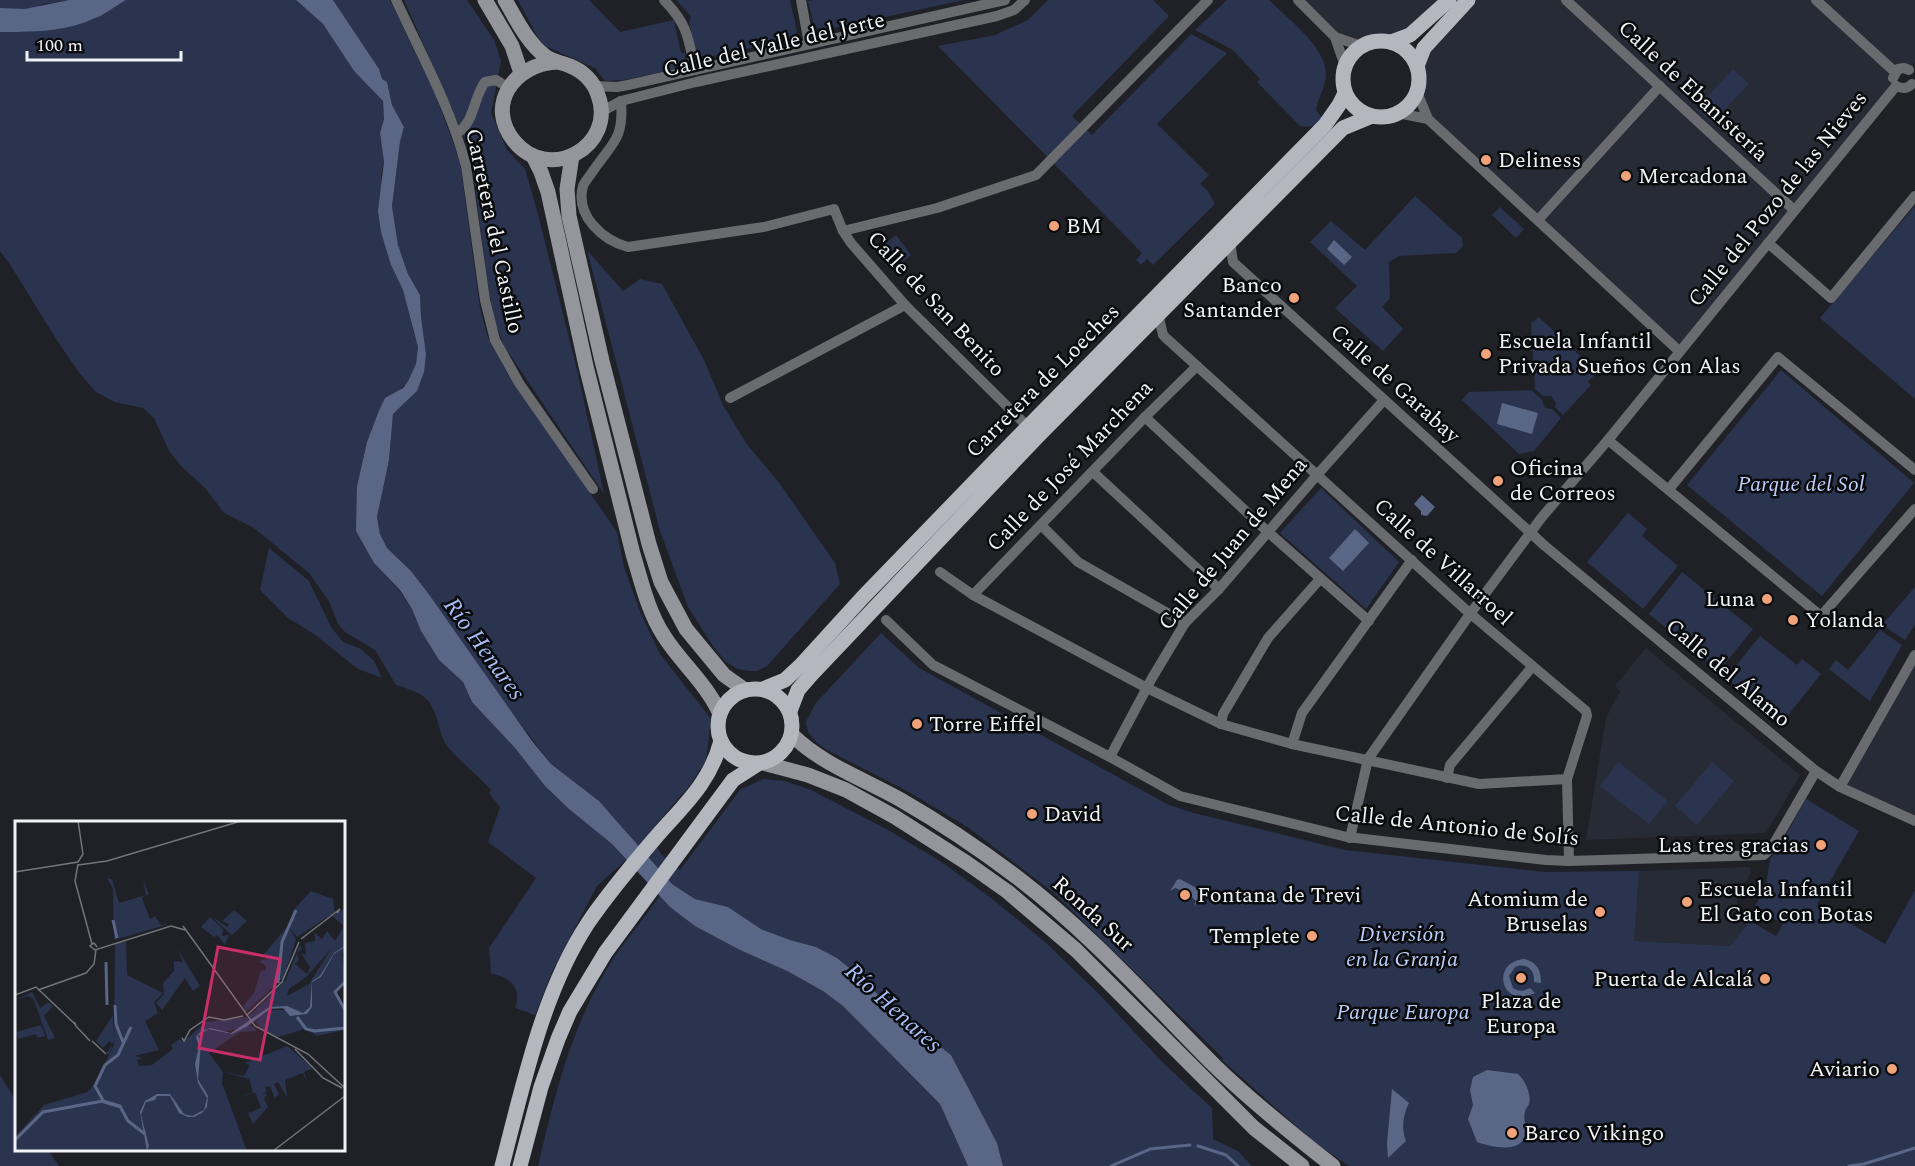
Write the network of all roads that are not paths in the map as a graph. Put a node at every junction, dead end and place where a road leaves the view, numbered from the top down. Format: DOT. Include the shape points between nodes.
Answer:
graph roads {
  1 [pos="396,0"];
  2 [pos="485,0"];
  3 [pos="505,0"];
  4 [pos="664,0"];
  5 [pos="801,0"];
  6 [pos="1005,0"];
  7 [pos="1025,0"];
  8 [pos="1208,0"];
  9 [pos="1298,0"];
  10 [pos="1449,0"];
  11 [pos="1468,0"];
  12 [pos="1566,0"];
  13 [pos="1816,0"];
  14 [pos="1335,38"];
  15 [pos="1391,42"];
  16 [pos="809,44"];
  17 [pos="1361,46"];
  18 [pos="557,62"];
  19 [pos="1345,66"];
  20 [pos="1417,66"];
  21 [pos="1912,67"];
  22 [pos="695,70"];
  23 [pos="1895,72"];
  24 [pos="521,73"];
  25 [pos="1914,85"];
  26 [pos="594,86"];
  27 [pos="1896,86"];
  28 [pos="1660,87"];
  29 [pos="509,88"];
  30 [pos="1417,92"];
  31 [pos="1345,93"];
  32 [pos="621,101"];
  33 [pos="601,112"];
  34 [pos="1398,113"];
  35 [pos="1372,116"];
  36 [pos="1428,119"];
  37 [pos="457,134"];
  38 [pos="533,156"];
  39 [pos="572,156"];
  40 [pos="1915,196"];
  41 [pos="1794,210"];
  42 [pos="1538,220"];
  43 [pos="843,231"];
  44 [pos="1230,242"];
  45 [pos="1768,243"];
  46 [pos="1211,262"];
  47 [pos="1235,264"];
  48 [pos="905,305"];
  49 [pos="1158,314"];
  50 [pos="1141,332"];
  51 [pos="1163,335"];
  52 [pos="1679,351"];
  53 [pos="1197,366"];
  54 [pos="730,398"];
  55 [pos="1384,400"];
  56 [pos="1145,417"];
  57 [pos="1028,427"];
  58 [pos="1608,440"];
  59 [pos="1915,470"];
  60 [pos="1093,472"];
  61 [pos="1317,475"];
  62 [pos="593,489"];
  63 [pos="1669,489"];
  64 [pos="1915,509"];
  65 [pos="1041,525"];
  66 [pos="1268,532"];
  67 [pos="1530,533"];
  68 [pos="1412,560"];
  69 [pos="940,572"];
  70 [pos="1320,579"];
  71 [pos="1219,589"];
  72 [pos="973,595"];
  73 [pos="1470,614"];
  74 [pos="886,620"];
  75 [pos="1369,621"];
  76 [pos="1185,623"];
  77 [pos="1915,655"];
  78 [pos="1532,667"];
  79 [pos="1147,688"];
  80 [pos="763,689"];
  81 [pos="745,690"];
  82 [pos="790,711"];
  83 [pos="720,714"];
  84 [pos="1221,724"];
  85 [pos="792,735"];
  86 [pos="721,741"];
  87 [pos="1292,744"];
  88 [pos="1110,757"];
  89 [pos="1368,759"];
  90 [pos="761,763"];
  91 [pos="1816,771"];
  92 [pos="1447,778"];
  93 [pos="1568,779"];
  94 [pos="1840,788"];
  95 [pos="1915,821"];
  96 [pos="1350,838"];
  97 [pos="1569,861"];
  98 [pos="558,1039"];
  99 [pos="502,1166"];
  100 [pos="520,1166"];
  101 [pos="529,1166"];
  102 [pos="1302,1166"];
  103 [pos="1333,1166"];
  1 -- 37 [label="street, Carretera del Castillo"];
  2 -- 24 [label="main road" via="512,46"];
  3 -- 18 [label="main road" via="536,48"];
  4 -- 22 [label="street" via="684,24"];
  5 -- 16 [label="street"];
  6 -- 16 [label="street, Calle del Valle del Jerte"];
  7 -- 32 [label="street, Calle del Valle del Jerte" via="1014,10 997,16"];
  8 -- 43 [label="street" via="1036,175 937,208"];
  9 -- 14 [label="street"];
  10 -- 15 [label="main road" via="1410,35"];
  11 -- 20 [label="main road" via="1424,48"];
  12 -- 28 [label="street, Calle de Ebanistería"];
  13 -- 23 [label="street"];
  14 -- 17 [label="street"];
  14 -- 19 [label="street"];
  15 -- 17 [label="main road" via="1372,41"];
  15 -- 20 [label="main road" via="1409,53"];
  16 -- 22 [label="street, Calle del Valle del Jerte"];
  17 -- 19 [label="main road"];
  18 -- 24 [label="main road" via="532,66"];
  18 -- 26 [label="main road" via="584,74"];
  19 -- 31 [label="main road"];
  20 -- 30 [label="main road"];
  21 -- 23 [label="street"];
  21 -- 25 [label="street"];
  22 -- 26 [label="street, Calle del Valle del Jerte" via="612,87"];
  23 -- 27 [label="street"];
  24 -- 29 [label="main road"];
  25 -- 27 [label="street"];
  26 -- 33 [label="main road"];
  27 -- 41 [label="street, Calle del Pozo de las Nieves"];
  28 -- 41 [label="street, Calle de Ebanistería"];
  28 -- 42 [label="street"];
  29 -- 37 [label="street" via="496,80 485,82 468,123"];
  29 -- 38 [label="main road" via="504,103 509,135 519,148"];
  30 -- 34 [label="main road"];
  30 -- 36 [label="street"];
  31 -- 35 [label="main road" via="1360,111"];
  31 -- 57 [label="main road, Carretera de Loeches" via="1325,125"];
  32 -- 33 [label="street, Calle del Valle del Jerte"];
  32 -- 43 [label="street, Calle de San Benito" via="619,132 584,184 582,197 583,210 592,224 618,244 628,247 764,227 834,209"];
  33 -- 39 [label="main road" via="593,138"];
  34 -- 35 [label="main road"];
  34 -- 36 [label="street"];
  35 -- 44 [label="main road, Carretera de Loeches" via="1343,128"];
  36 -- 42 [label="street"];
  37 -- 62 [label="street, Carretera del Castillo" via="466,166 484,300 495,340 519,383"];
  38 -- 39 [label="main road" via="553,160"];
  38 -- 83 [label="main road" via="548,192 586,366 642,584 662,634 713,698"];
  39 -- 81 [label="main road" via="567,189 569,216 605,373 661,582 686,629 724,675"];
  40 -- 45 [label="street" via="1831,298"];
  41 -- 45 [label="street, Calle del Pozo de las Nieves"];
  42 -- 52 [label="street"];
  43 -- 48 [label="street, Calle de San Benito"];
  44 -- 46 [label="main road, Carretera de Loeches"];
  44 -- 47 [label="street"];
  45 -- 52 [label="street, Calle del Pozo de las Nieves"];
  46 -- 47 [label="street"];
  46 -- 49 [label="main road, Carretera de Loeches"];
  47 -- 55 [label="street, Calle de Garabay"];
  48 -- 54 [label="street"];
  48 -- 57 [label="street, Calle de San Benito"];
  49 -- 50 [label="main road, Carretera de Loeches"];
  49 -- 51 [label="street"];
  50 -- 51 [label="street"];
  50 -- 82 [label="main road, Carretera de Loeches" via="873,607 798,690"];
  51 -- 53 [label="street, Calle de Villarroel"];
  52 -- 58 [label="street, Calle del Pozo de las Nieves"];
  53 -- 56 [label="street, Calle de José Marchena"];
  53 -- 61 [label="street, Calle de Villarroel"];
  55 -- 61 [label="street, Calle de Juan de Mena"];
  55 -- 67 [label="street, Calle de Garabay"];
  56 -- 60 [label="street, Calle de José Marchena"];
  56 -- 66 [label="street"];
  57 -- 80 [label="main road, Carretera de Loeches" via="801,665 785,680"];
  58 -- 63 [label="street"];
  58 -- 67 [label="street, Calle del Pozo de las Nieves"];
  59 -- 63 [label="street" via="1778,357"];
  60 -- 65 [label="street, Calle de José Marchena"];
  60 -- 71 [label="street"];
  61 -- 66 [label="street, Calle de Juan de Mena"];
  61 -- 68 [label="street, Calle de Villarroel"];
  63 -- 64 [label="street" via="1821,616"];
  65 -- 72 [label="street, Calle de José Marchena"];
  65 -- 76 [label="street" via="1078,562"];
  66 -- 70 [label="street"];
  66 -- 71 [label="street, Calle de Juan de Mena"];
  67 -- 73 [label="street, Calle del Pozo de las Nieves"];
  67 -- 91 [label="street, Calle del Álamo"];
  68 -- 73 [label="street, Calle de Villarroel"];
  68 -- 75 [label="street"];
  69 -- 72 [label="street"];
  70 -- 75 [label="street"];
  70 -- 84 [label="street" via="1268,638 1223,714"];
  71 -- 76 [label="street, Calle de Juan de Mena"];
  72 -- 79 [label="street"];
  73 -- 78 [label="street, Calle de Villarroel"];
  73 -- 89 [label="street, Calle del Pozo de las Nieves"];
  74 -- 88 [label="street, Calle de Antonio de Solís" via="933,665"];
  75 -- 87 [label="street" via="1302,713"];
  76 -- 79 [label="street, Calle de Juan de Mena"];
  77 -- 94 [label="street"];
  78 -- 92 [label="street" via="1450,765"];
  78 -- 93 [label="street, Calle de Villarroel" via="1586,711"];
  79 -- 84 [label="street"];
  79 -- 88 [label="street, Calle de Juan de Mena"];
  80 -- 81 [label="main road"];
  80 -- 82 [label="main road" via="779,697"];
  81 -- 83 [label="main road" via="729,699"];
  82 -- 85 [label="main road"];
  83 -- 86 [label="main road"];
  84 -- 87 [label="street"];
  85 -- 90 [label="main road" via="779,755"];
  85 -- 103 [label="main road, Ronda Sur" via="813,753 901,800 1018,878 1087,936 1253,1101"];
  86 -- 90 [label="main road" via="732,756"];
  86 -- 99 [label="main road" via="710,772 697,792 619,880 587,925 565,966 540,1026"];
  87 -- 89 [label="street"];
  88 -- 96 [label="street, Calle de Antonio de Solís" via="1180,796"];
  89 -- 92 [label="street"];
  89 -- 96 [label="street, Calle del Pozo de las Nieves"];
  90 -- 98 [label="main road" via="733,780 690,837 605,954"];
  90 -- 102 [label="main road, Ronda Sur" via="846,790 1008,892 1076,950 1254,1128"];
  91 -- 94 [label="street, Calle del Álamo"];
  91 -- 97 [label="street, Calle de Antonio de Solís" via="1764,855"];
  92 -- 93 [label="street" via="1479,784"];
  93 -- 97 [label="street, Calle de Villarroel"];
  94 -- 95 [label="street, Calle del Álamo"];
  96 -- 97 [label="street, Calle de Antonio de Solís"];
  98 -- 100 [label="main road"];
  98 -- 101 [label="main road"];
}
